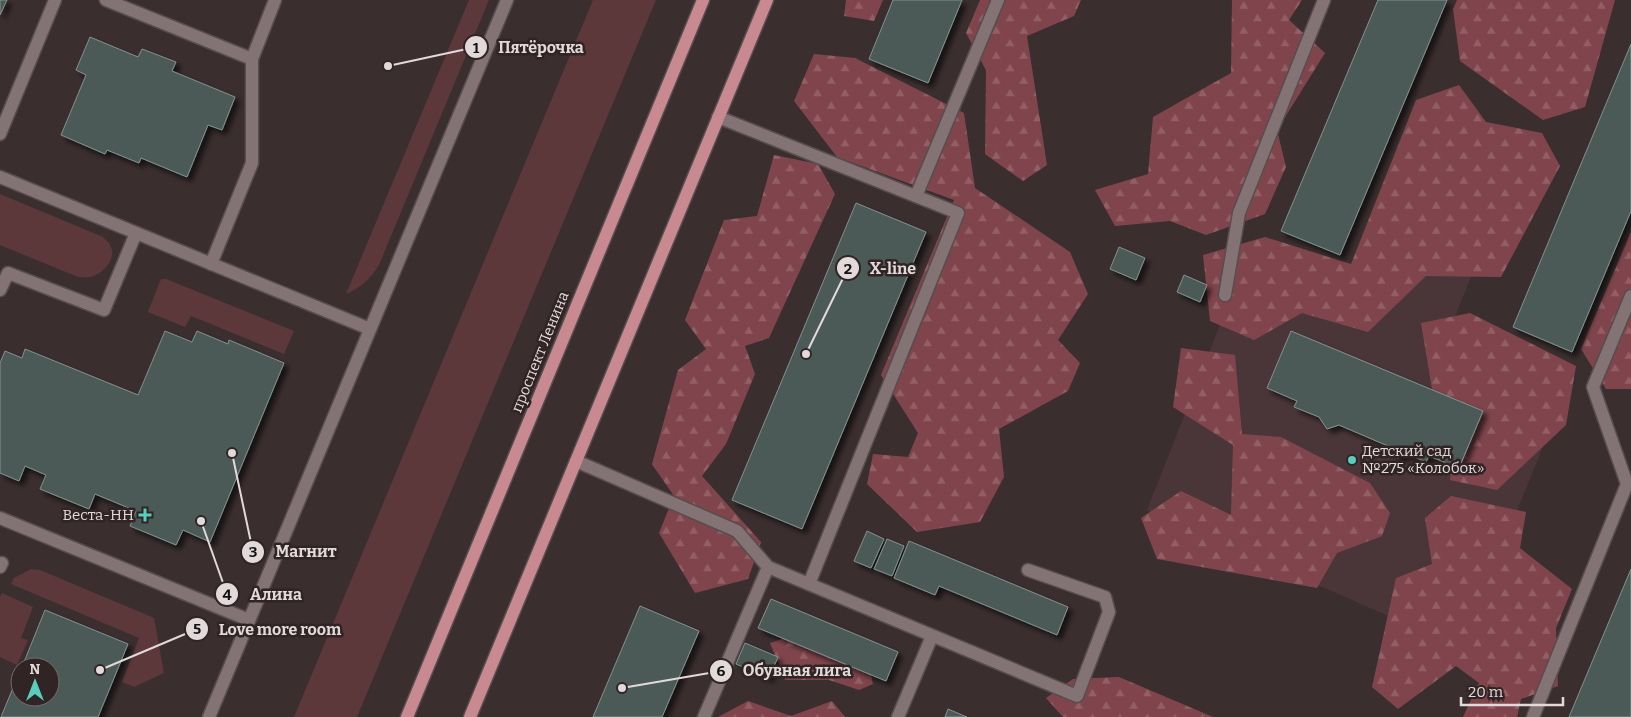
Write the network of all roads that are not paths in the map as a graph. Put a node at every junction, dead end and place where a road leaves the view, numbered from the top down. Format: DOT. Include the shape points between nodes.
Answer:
graph roads {
  1 [pos="55,0"];
  2 [pos="106,0"];
  3 [pos="276,0"];
  4 [pos="508,0"];
  5 [pos="703,0"];
  6 [pos="767,0"];
  7 [pos="998,0"];
  8 [pos="1324,0"];
  9 [pos="252,59"];
  10 [pos="718,117"];
  11 [pos="0,134"];
  12 [pos="0,177"];
  13 [pos="916,196"];
  14 [pos="136,233"];
  15 [pos="211,264"];
  16 [pos="0,290"];
  17 [pos="1225,295"];
  18 [pos="1631,296"];
  19 [pos="370,329"];
  20 [pos="576,461"];
  21 [pos="0,518"];
  22 [pos="768,567"];
  23 [pos="1028,570"];
  24 [pos="809,584"];
  25 [pos="249,620"];
  26 [pos="932,636"];
  27 [pos="209,717"];
  28 [pos="407,717"];
  29 [pos="470,717"];
  30 [pos="704,717"];
  31 [pos="898,717"];
  32 [pos="1533,717"];
  1 -- 11 [label="street"];
  2 -- 9 [label="street"];
  3 -- 9 [label="street"];
  4 -- 19 [label="street"];
  5 -- 28 [label="main road, проспект Ленина"];
  6 -- 10 [label="main road"];
  7 -- 13 [label="street"];
  8 -- 17 [label="street" via="1239,212"];
  9 -- 15 [label="street" via="252,163"];
  10 -- 13 [label="street"];
  10 -- 20 [label="main road"];
  12 -- 14 [label="street"];
  13 -- 24 [label="street" via="958,213"];
  14 -- 15 [label="street"];
  14 -- 16 [label="street" via="104,310 8,273"];
  15 -- 19 [label="street"];
  18 -- 32 [label="street" via="1594,387 1627,484"];
  19 -- 25 [label="street"];
  20 -- 22 [label="street" via="737,531"];
  20 -- 29 [label="main road"];
  21 -- 25 [label="street"];
  22 -- 24 [label="street"];
  22 -- 30 [label="street"];
  23 -- 26 [label="street" via="1106,597 1109,612 1077,696"];
  24 -- 26 [label="street"];
  25 -- 27 [label="street"];
  26 -- 31 [label="street"];
}
